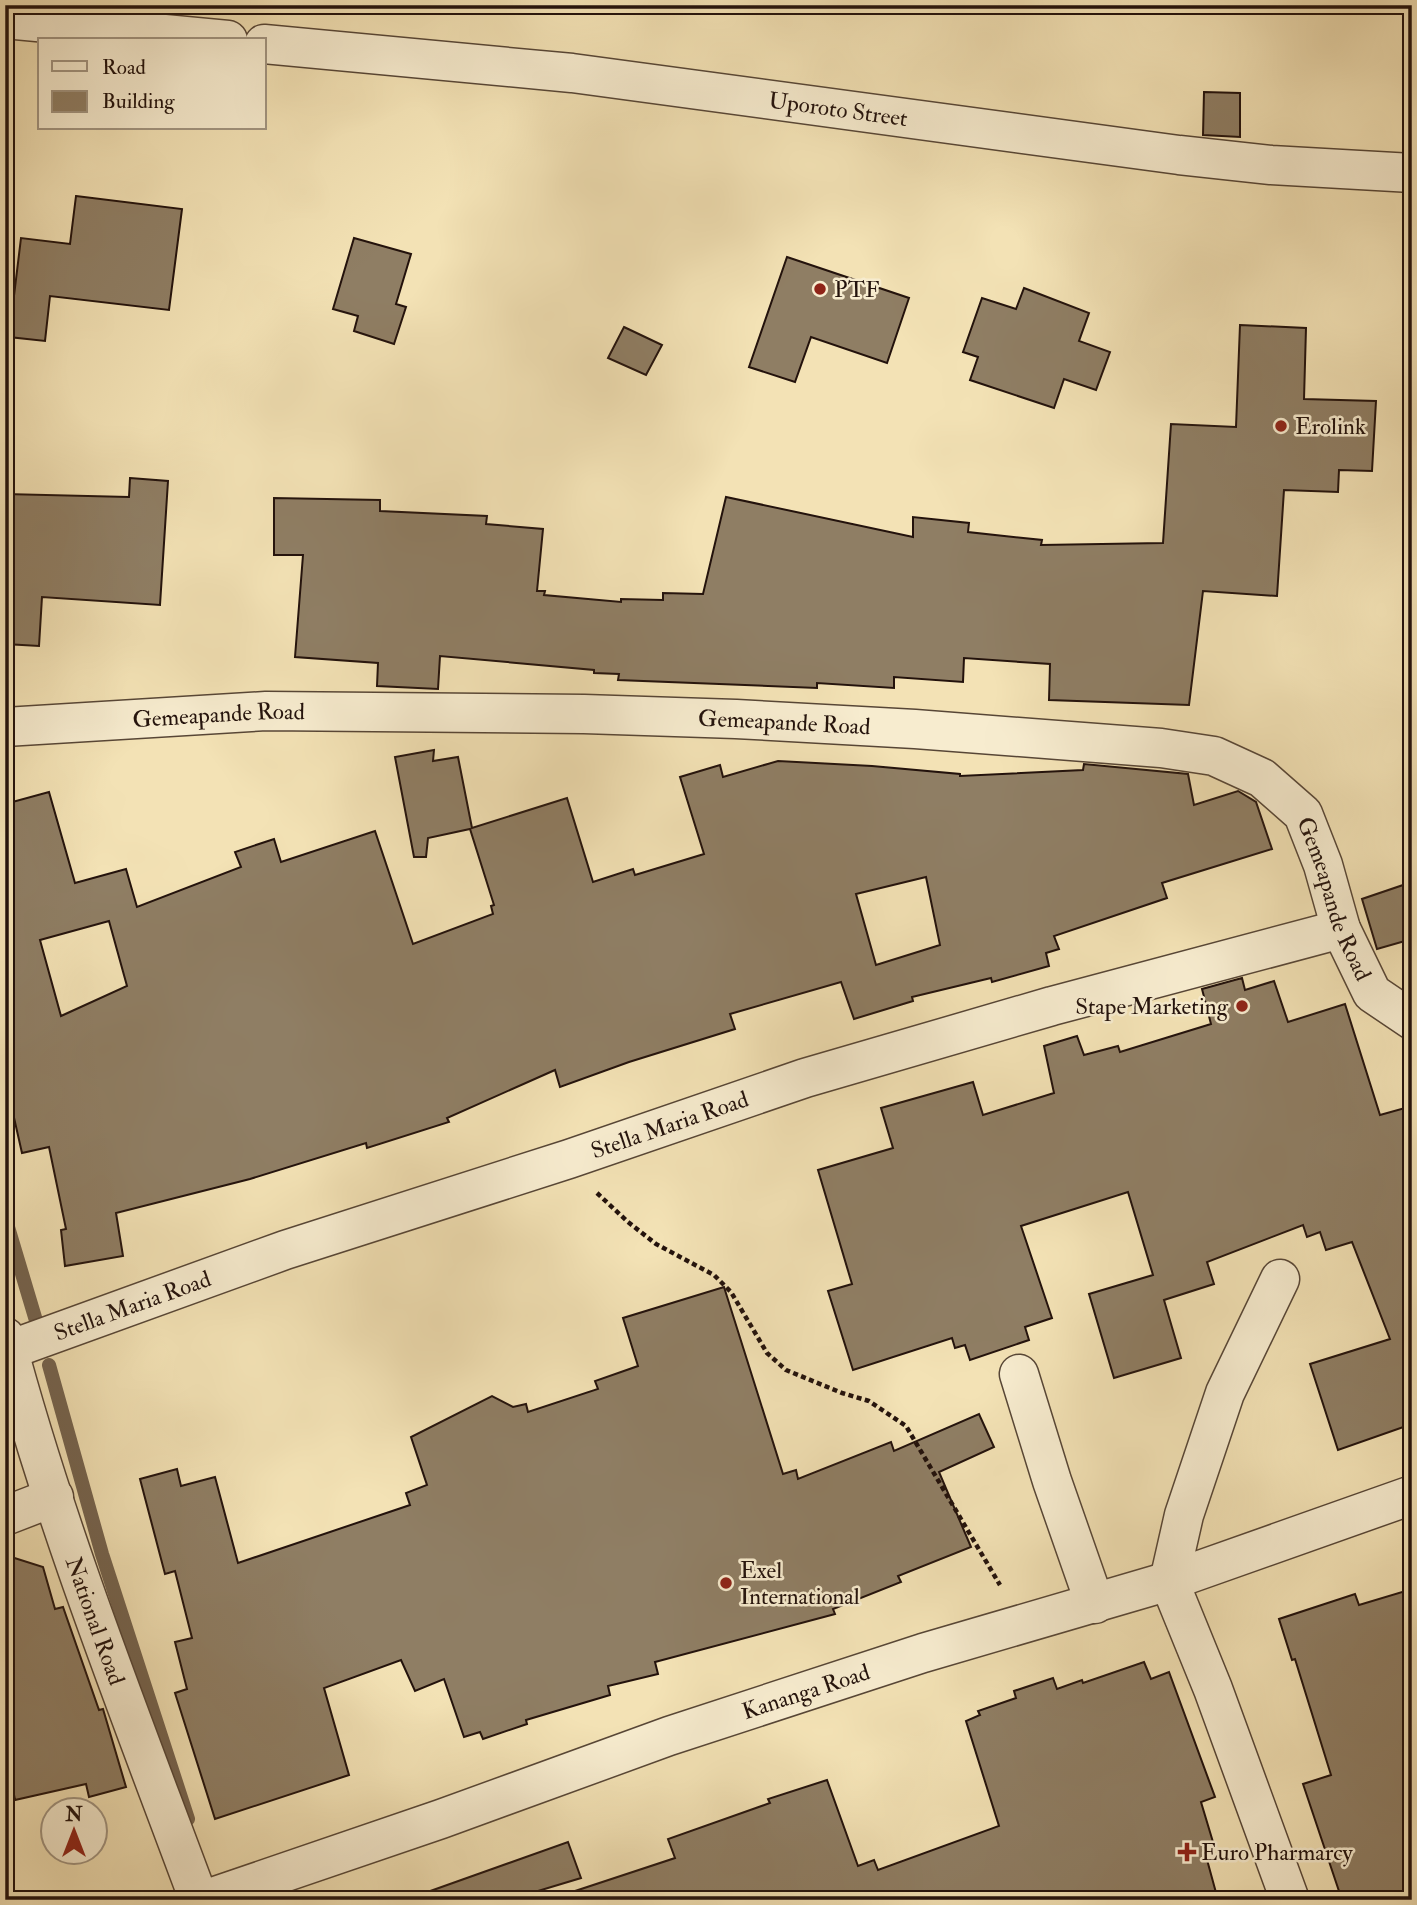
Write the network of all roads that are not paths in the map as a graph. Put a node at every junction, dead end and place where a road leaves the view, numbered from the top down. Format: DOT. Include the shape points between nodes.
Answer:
graph roads {
  1 [pos="5,19"];
  2 [pos="207,38"];
  3 [pos="266,44"];
  4 [pos="1412,173"];
  5 [pos="5,727"];
  6 [pos="1341,929"];
  7 [pos="1412,1020"];
  8 [pos="1280,1279"];
  9 [pos="7,1344"];
  10 [pos="1019,1374"];
  11 [pos="1412,1495"];
  12 [pos="54,1497"];
  13 [pos="5,1516"];
  14 [pos="1170,1581"];
  15 [pos="1096,1604"];
  16 [pos="201,1900"];
  17 [pos="1290,1900"];
  1 -- 2 [label="street"];
  3 -- 4 [label="street, Uporoto Street" via="572,73 1178,155"];
  5 -- 6 [label="street, Gemeapande Road" via="266,711 556,714 901,728 1161,747 1226,761 1262,778 1303,814"];
  6 -- 7 [label="street, Gemeapande Road" via="1373,993"];
  6 -- 9 [label="street, Stella Maria Road" via="805,1078"];
  8 -- 14 [label="street" via="1225,1393 1184,1515"];
  9 -- 12 [label="street, National Road"];
  10 -- 15 [label="street"];
  11 -- 14 [label="street, Kananga Road"];
  12 -- 13 [label="street"];
  12 -- 16 [label="street, National Road"];
  14 -- 15 [label="street, Kananga Road"];
  14 -- 17 [label="street"];
  15 -- 16 [label="street, Kananga Road" via="923,1653 669,1736"];
}
